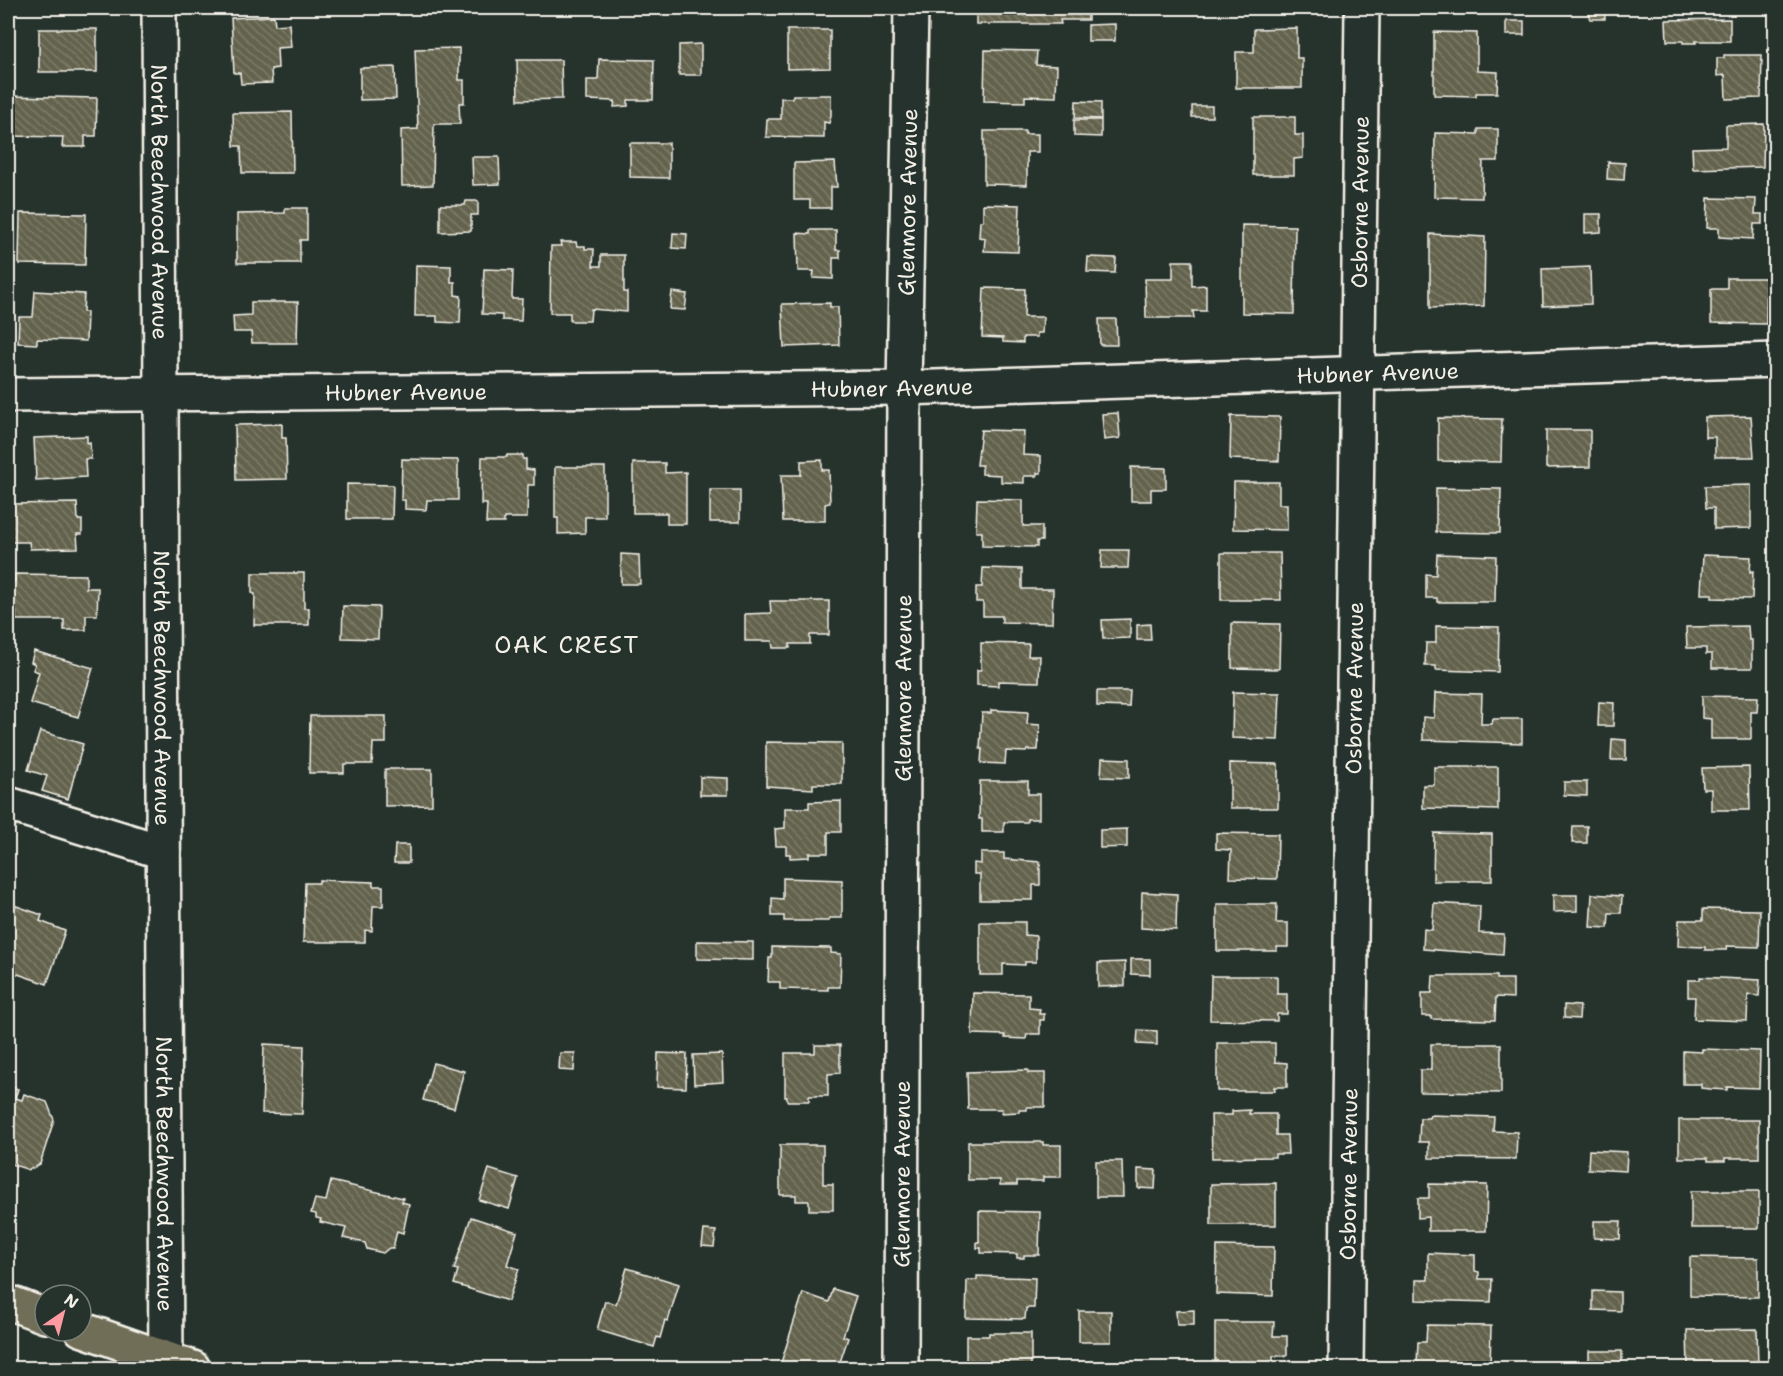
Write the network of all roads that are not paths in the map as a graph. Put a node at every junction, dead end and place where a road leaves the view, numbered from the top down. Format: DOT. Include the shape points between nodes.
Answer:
graph roads {
  1 [pos="159,8"];
  2 [pos="910,8"];
  3 [pos="1362,8"];
  4 [pos="1776,360"];
  5 [pos="1358,372"];
  6 [pos="904,388"];
  7 [pos="160,394"];
  8 [pos="8,395"];
  9 [pos="8,804"];
  10 [pos="163,852"];
  11 [pos="8,1302"];
  12 [pos="33,1311"];
  13 [pos="93,1334"];
  14 [pos="175,1365"];
  15 [pos="901,1368"];
  16 [pos="1346,1368"];
  1 -- 7 [label="street, North Beechwood Avenue"];
  2 -- 6 [label="street, Glenmore Avenue"];
  3 -- 5 [label="street, Osborne Avenue"];
  4 -- 5 [label="street, Hubner Avenue"];
  5 -- 6 [label="street, Hubner Avenue"];
  5 -- 16 [label="street, Osborne Avenue"];
  6 -- 7 [label="street, Hubner Avenue"];
  6 -- 15 [label="street, Glenmore Avenue"];
  7 -- 8 [label="street, Hubner Avenue"];
  7 -- 10 [label="street, North Beechwood Avenue"];
  9 -- 10 [label="street"];
  10 -- 14 [label="street, North Beechwood Avenue"];
  11 -- 12 [label="main road"];
  13 -- 14 [label="main road"];
}
